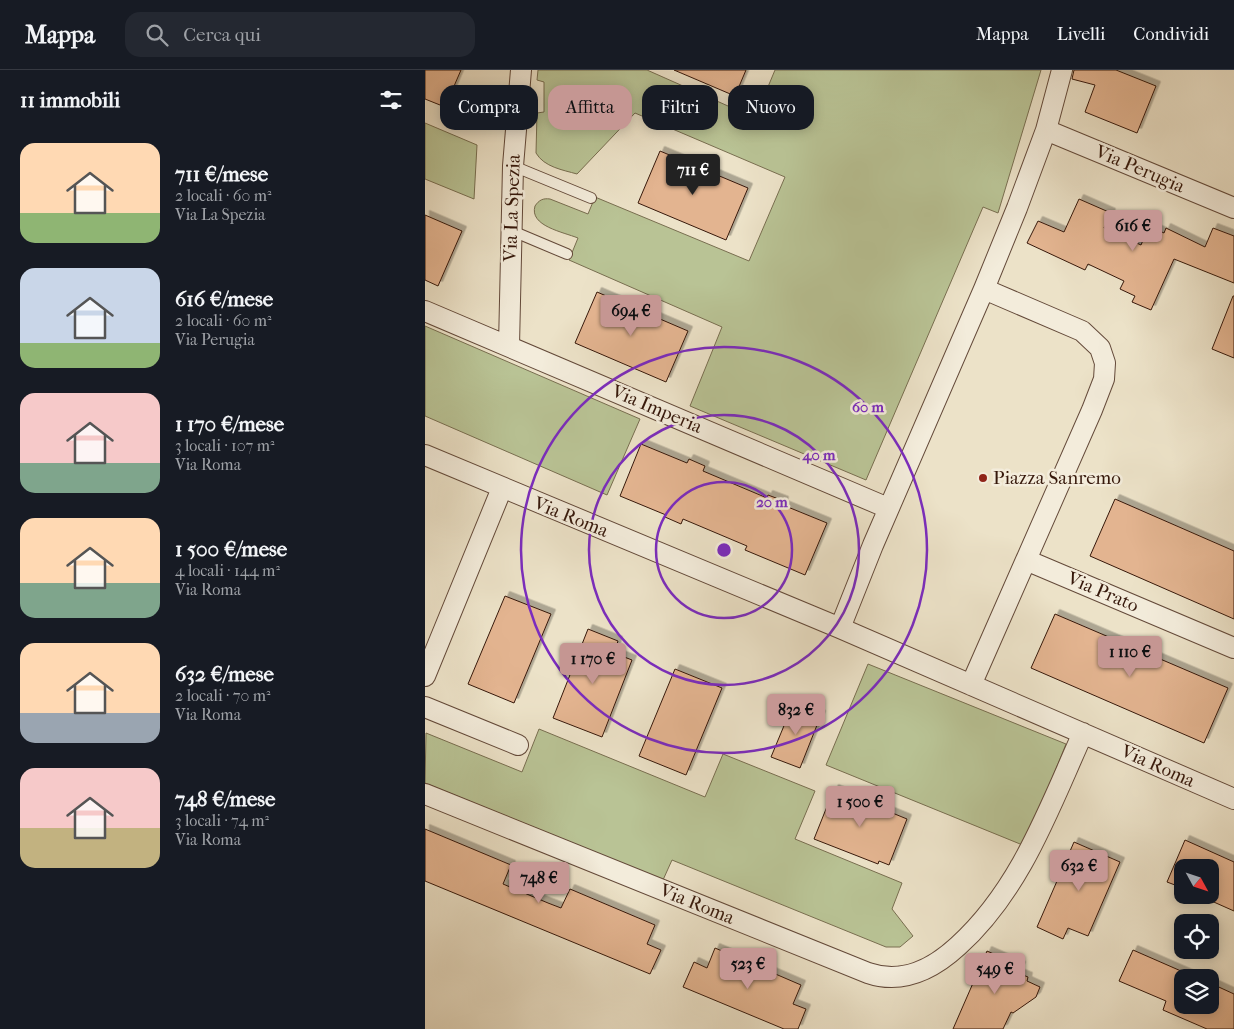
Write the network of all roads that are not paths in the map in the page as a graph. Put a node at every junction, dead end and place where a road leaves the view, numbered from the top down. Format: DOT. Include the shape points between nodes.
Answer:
graph roads {
  1 [pos="521,70"];
  2 [pos="1062,70"];
  3 [pos="1046,130"];
  4 [pos="513,166"];
  5 [pos="591,198"];
  6 [pos="1234,208"];
  7 [pos="510,230"];
  8 [pos="567,254"];
  9 [pos="984,289"];
  10 [pos="425,310"];
  11 [pos="509,346"];
  12 [pos="425,455"];
  13 [pos="502,488"];
  14 [pos="888,508"];
  15 [pos="1026,560"];
  16 [pos="840,628"];
  17 [pos="1234,648"];
  18 [pos="425,676"];
  19 [pos="971,685"];
  20 [pos="425,708"];
  21 [pos="1083,733"];
  22 [pos="518,745"];
  23 [pos="425,794"];
  24 [pos="1234,799"];
  1 -- 4 [label="street, Via La Spezia"];
  2 -- 3 [label="street"];
  3 -- 6 [label="street, Via Perugia"];
  3 -- 9 [label="street"];
  4 -- 5 [label="lane"];
  4 -- 7 [label="street, Via La Spezia"];
  7 -- 8 [label="lane"];
  7 -- 11 [label="street, Via La Spezia"];
  9 -- 14 [label="street"];
  9 -- 15 [label="street" via="1082,331 1100,348 1105,363 1104,380 1092,410"];
  10 -- 11 [label="street, Via Imperia"];
  11 -- 14 [label="street, Via Imperia"];
  12 -- 13 [label="street, Via Roma"];
  13 -- 16 [label="street, Via Roma"];
  13 -- 18 [label="street"];
  14 -- 16 [label="street"];
  15 -- 17 [label="street, Via Prato"];
  15 -- 19 [label="street"];
  16 -- 19 [label="street, Via Roma"];
  19 -- 21 [label="street, Via Roma"];
  20 -- 22 [label="street"];
  21 -- 23 [label="street, Via Roma" via="1029,852 996,906 941,960 918,973 894,978 868,973"];
  21 -- 24 [label="street, Via Roma"];
}
